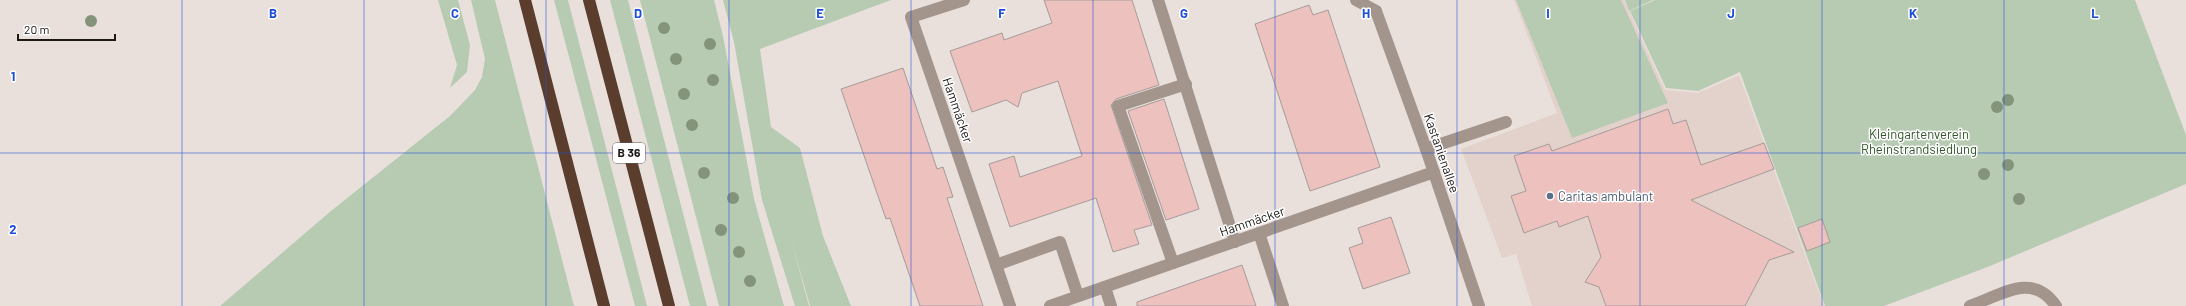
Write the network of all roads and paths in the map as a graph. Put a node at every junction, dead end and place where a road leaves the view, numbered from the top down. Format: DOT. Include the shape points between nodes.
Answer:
graph roads {
  1 [pos="525,0"];
  2 [pos="589,0"];
  3 [pos="964,0"];
  4 [pos="1158,0"];
  5 [pos="1356,0"];
  6 [pos="1378,5"];
  7 [pos="1186,84"];
  8 [pos="1506,122"];
  9 [pos="1426,149"];
  10 [pos="1434,172"];
  11 [pos="1259,233"];
  12 [pos="1235,242"];
  13 [pos="1173,263"];
  14 [pos="996,265"];
  15 [pos="1105,287"];
  16 [pos="1078,296"];
  17 [pos="604,306"];
  18 [pos="669,306"];
  19 [pos="1010,306"];
  20 [pos="1050,306"];
  21 [pos="1111,306"];
  22 [pos="1283,306"];
  23 [pos="1479,306"];
  24 [pos="1970,306"];
  25 [pos="2056,306"];
  1 -- 17 [label="highway"];
  2 -- 18 [label="highway, B 36"];
  3 -- 14 [label="street, Hammäcker" via="911,17"];
  4 -- 7 [label="street"];
  5 -- 6 [label="street"];
  6 -- 9 [label="street, Kastanienallee"];
  7 -- 12 [label="street"];
  7 -- 13 [label="street" via="1118,106"];
  8 -- 9 [label="street"];
  9 -- 10 [label="street, Kastanienallee"];
  10 -- 11 [label="street, Hammäcker"];
  10 -- 23 [label="street, Kastanienallee"];
  11 -- 12 [label="street, Hammäcker"];
  11 -- 22 [label="street"];
  12 -- 13 [label="street, Hammäcker"];
  13 -- 15 [label="street, Hammäcker"];
  14 -- 16 [label="street" via="1060,242"];
  14 -- 19 [label="street, Hammäcker"];
  15 -- 16 [label="street, Hammäcker"];
  15 -- 21 [label="street"];
  16 -- 20 [label="street, Hammäcker"];
  24 -- 25 [label="street" via="2029,286 2044,292"];
}
